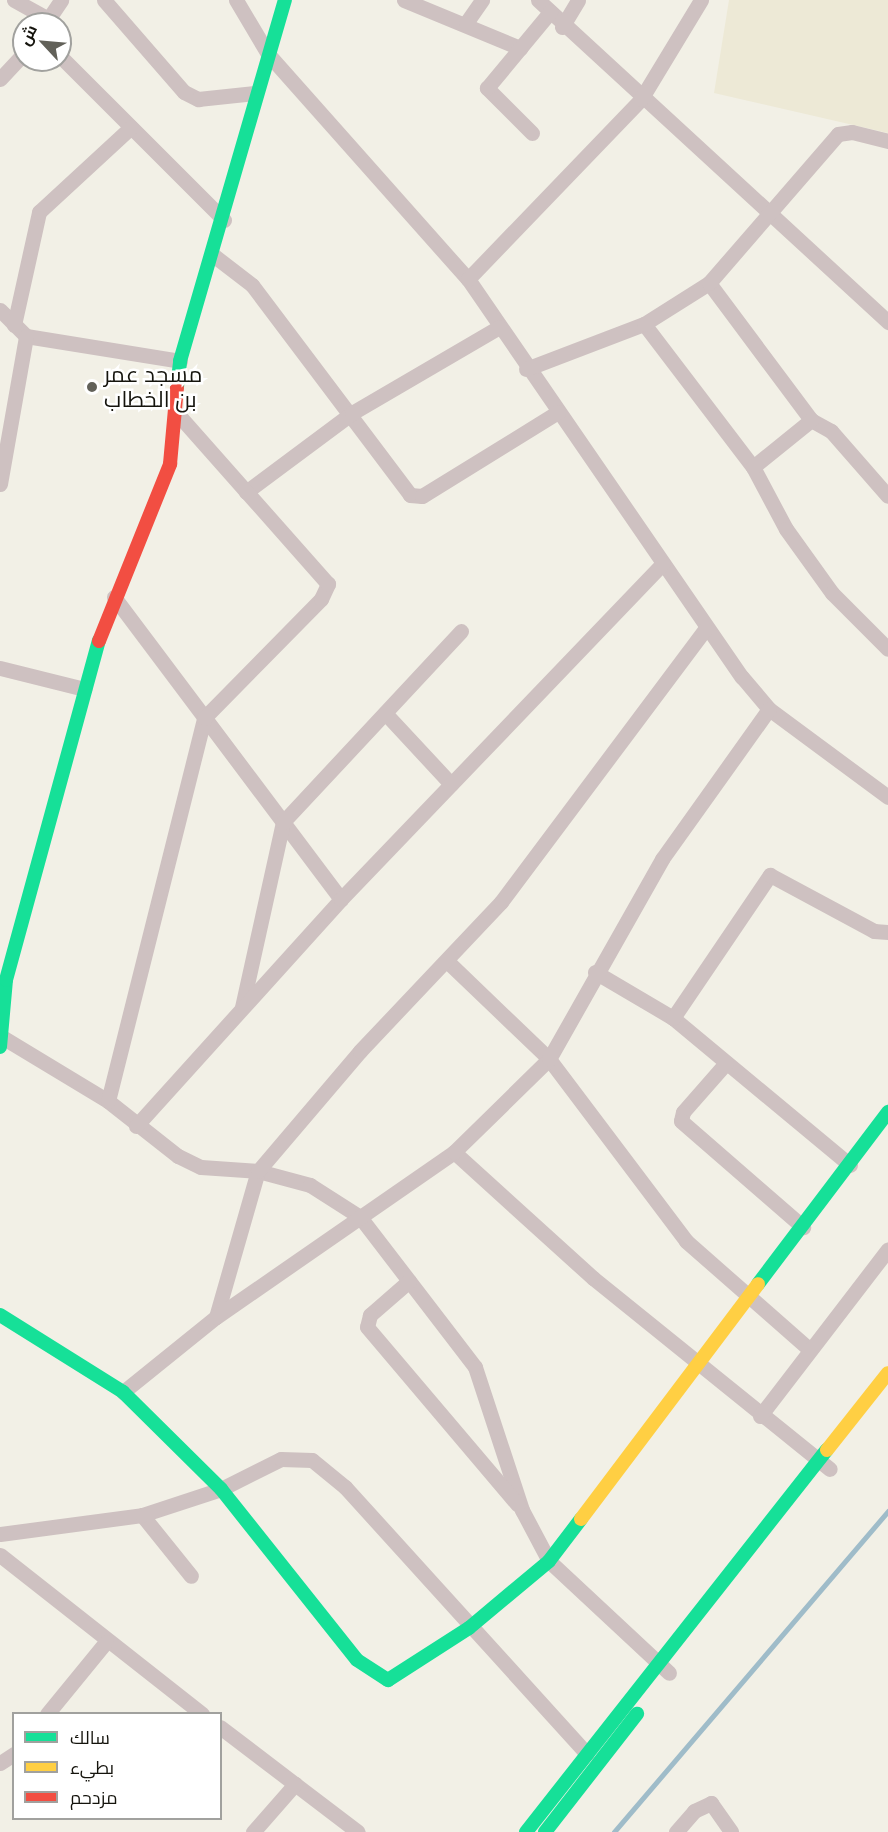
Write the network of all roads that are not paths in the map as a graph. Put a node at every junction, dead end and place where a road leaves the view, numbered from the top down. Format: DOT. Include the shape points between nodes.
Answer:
graph roads {
  1 [pos="14,0"];
  2 [pos="104,0"];
  3 [pos="236,0"];
  4 [pos="285,0"];
  5 [pos="404,0"];
  6 [pos="482,0"];
  7 [pos="538,0"];
  8 [pos="578,0"];
  9 [pos="701,0"];
  10 [pos="31,12"];
  11 [pos="550,12"];
  12 [pos="466,23"];
  13 [pos="562,27"];
  14 [pos="520,48"];
  15 [pos="267,54"];
  16 [pos="12,66"];
  17 [pos="72,68"];
  18 [pos="0,79"];
  19 [pos="255,93"];
  20 [pos="641,99"];
  21 [pos="131,127"];
  22 [pos="532,133"];
  23 [pos="888,141"];
  24 [pos="772,216"];
  25 [pos="224,220"];
  26 [pos="213,255"];
  27 [pos="468,279"];
  28 [pos="709,283"];
  29 [pos="0,310"];
  30 [pos="888,321"];
  31 [pos="644,324"];
  32 [pos="14,325"];
  33 [pos="499,327"];
  34 [pos="26,336"];
  35 [pos="180,361"];
  36 [pos="525,369"];
  37 [pos="175,411"];
  38 [pos="558,412"];
  39 [pos="352,413"];
  40 [pos="811,420"];
  41 [pos="2,458"];
  42 [pos="753,467"];
  43 [pos="0,484"];
  44 [pos="246,492"];
  45 [pos="888,496"];
  46 [pos="663,563"];
  47 [pos="114,597"];
  48 [pos="705,629"];
  49 [pos="461,631"];
  50 [pos="888,649"];
  51 [pos="0,668"];
  52 [pos="84,689"];
  53 [pos="769,709"];
  54 [pos="385,712"];
  55 [pos="204,718"];
  56 [pos="451,784"];
  57 [pos="888,797"];
  58 [pos="283,822"];
  59 [pos="341,899"];
  60 [pos="888,932"];
  61 [pos="449,963"];
  62 [pos="595,972"];
  63 [pos="3,979"];
  64 [pos="241,1010"];
  65 [pos="673,1018"];
  66 [pos="1,1041"];
  67 [pos="549,1059"];
  68 [pos="726,1063"];
  69 [pos="108,1101"];
  70 [pos="888,1112"];
  71 [pos="136,1126"];
  72 [pos="454,1152"];
  73 [pos="850,1165"];
  74 [pos="258,1171"];
  75 [pos="360,1217"];
  76 [pos="803,1227"];
  77 [pos="888,1249"];
  78 [pos="409,1281"];
  79 [pos="748,1299"];
  80 [pos="0,1315"];
  81 [pos="216,1317"];
  82 [pos="810,1350"];
  83 [pos="698,1365"];
  84 [pos="888,1373"];
  85 [pos="123,1392"];
  86 [pos="888,1396"];
  87 [pos="759,1416"];
  88 [pos="824,1465"];
  89 [pos="221,1489"];
  90 [pos="522,1510"];
  91 [pos="142,1515"];
  92 [pos="0,1534"];
  93 [pos="0,1555"];
  94 [pos="549,1561"];
  95 [pos="191,1576"];
  96 [pos="469,1628"];
  97 [pos="106,1642"];
  98 [pos="663,1668"];
  99 [pos="48,1712"];
  100 [pos="201,1712"];
  101 [pos="222,1729"];
  102 [pos="587,1754"];
  103 [pos="295,1784"];
  104 [pos="354,1831"];
  105 [pos="253,1832"];
  106 [pos="526,1832"];
  107 [pos="545,1832"];
  108 [pos="676,1832"];
  109 [pos="731,1832"];
  1 -- 10 [label="street"];
  2 -- 19 [label="street" via="184,92 198,99"];
  3 -- 15 [label="street"];
  4 -- 15 [label="street"];
  5 -- 12 [label="street"];
  6 -- 12 [label="street"];
  7 -- 11 [label="street"];
  8 -- 13 [label="street"];
  9 -- 20 [label="street"];
  11 -- 13 [label="street"];
  11 -- 14 [label="street"];
  12 -- 14 [label="street"];
  13 -- 20 [label="street"];
  14 -- 22 [label="street" via="487,93"];
  15 -- 19 [label="street"];
  15 -- 27 [label="street"];
  16 -- 18 [label="street"];
  17 -- 21 [label="street"];
  19 -- 25 [label="street"];
  20 -- 24 [label="street"];
  20 -- 27 [label="street"];
  21 -- 25 [label="street"];
  21 -- 32 [label="street" via="39,212"];
  23 -- 24 [label="street" via="852,132 838,134"];
  24 -- 28 [label="street"];
  24 -- 30 [label="street"];
  25 -- 26 [label="street"];
  26 -- 35 [label="street"];
  26 -- 39 [label="street" via="252,285"];
  27 -- 33 [label="street"];
  28 -- 31 [label="street"];
  28 -- 40 [label="street"];
  29 -- 32 [label="street"];
  31 -- 36 [label="street"];
  31 -- 42 [label="street"];
  32 -- 34 [label="street"];
  33 -- 36 [label="street"];
  33 -- 39 [label="street"];
  34 -- 35 [label="street"];
  34 -- 41 [label="street"];
  35 -- 37 [label="street"];
  36 -- 38 [label="street"];
  37 -- 44 [label="street"];
  37 -- 47 [label="street" via="170,464"];
  38 -- 39 [label="street" via="416,497"];
  38 -- 46 [label="street"];
  39 -- 44 [label="street"];
  40 -- 42 [label="street"];
  40 -- 45 [label="street" via="831,431"];
  41 -- 43 [label="street"];
  42 -- 50 [label="street" via="786,529 832,593"];
  44 -- 55 [label="street" via="328,584 321,599"];
  46 -- 48 [label="street"];
  46 -- 56 [label="street"];
  47 -- 52 [label="street"];
  47 -- 55 [label="street"];
  48 -- 53 [label="street"];
  48 -- 61 [label="street" via="584,797"];
  49 -- 54 [label="street"];
  51 -- 52 [label="street"];
  52 -- 63 [label="street"];
  53 -- 57 [label="street"];
  53 -- 62 [label="street" via="662,859"];
  54 -- 56 [label="street"];
  54 -- 58 [label="street"];
  55 -- 58 [label="street"];
  55 -- 69 [label="street"];
  56 -- 59 [label="street"];
  58 -- 59 [label="street"];
  58 -- 64 [label="street"];
  59 -- 64 [label="street"];
  60 -- 65 [label="street" via="874,931 770,874"];
  61 -- 67 [label="street"];
  61 -- 74 [label="street" via="360,1051"];
  62 -- 65 [label="street"];
  62 -- 67 [label="street"];
  63 -- 66 [label="street"];
  64 -- 71 [label="street"];
  65 -- 68 [label="street"];
  66 -- 69 [label="street"];
  67 -- 72 [label="street"];
  67 -- 79 [label="street" via="686,1241"];
  68 -- 73 [label="street"];
  68 -- 76 [label="street" via="683,1112 681,1121"];
  69 -- 71 [label="street"];
  70 -- 73 [label="street"];
  71 -- 74 [label="street" via="201,1167"];
  72 -- 75 [label="street"];
  72 -- 83 [label="street"];
  73 -- 76 [label="street"];
  74 -- 75 [label="street" via="310,1185"];
  74 -- 81 [label="street"];
  75 -- 78 [label="street"];
  75 -- 81 [label="street"];
  76 -- 79 [label="street"];
  77 -- 82 [label="street"];
  78 -- 90 [label="street" via="475,1367"];
  78 -- 90 [label="street" via="370,1315 367,1327"];
  79 -- 82 [label="street"];
  79 -- 83 [label="street"];
  80 -- 85 [label="street"];
  81 -- 85 [label="street"];
  82 -- 87 [label="street"];
  83 -- 87 [label="street"];
  83 -- 94 [label="street"];
  84 -- 88 [label="street"];
  85 -- 89 [label="street"];
  86 -- 88 [label="street"];
  87 -- 88 [label="street"];
  88 -- 98 [label="street"];
  89 -- 91 [label="street"];
  89 -- 96 [label="street" via="280,1459 302,1456 320,1464"];
  89 -- 96 [label="street" via="346,1648 376,1677 388,1680"];
  90 -- 94 [label="street"];
  91 -- 92 [label="street"];
  91 -- 95 [label="street"];
  93 -- 97 [label="street"];
  94 -- 96 [label="street"];
  94 -- 98 [label="street"];
  96 -- 102 [label="street"];
  97 -- 99 [label="street"];
  97 -- 100 [label="street"];
  98 -- 102 [label="street"];
  98 -- 107 [label="street"];
  101 -- 103 [label="street"];
  102 -- 106 [label="street"];
  103 -- 104 [label="street"];
  103 -- 105 [label="street"];
  108 -- 109 [label="street" via="694,1811 711,1803"];
}
